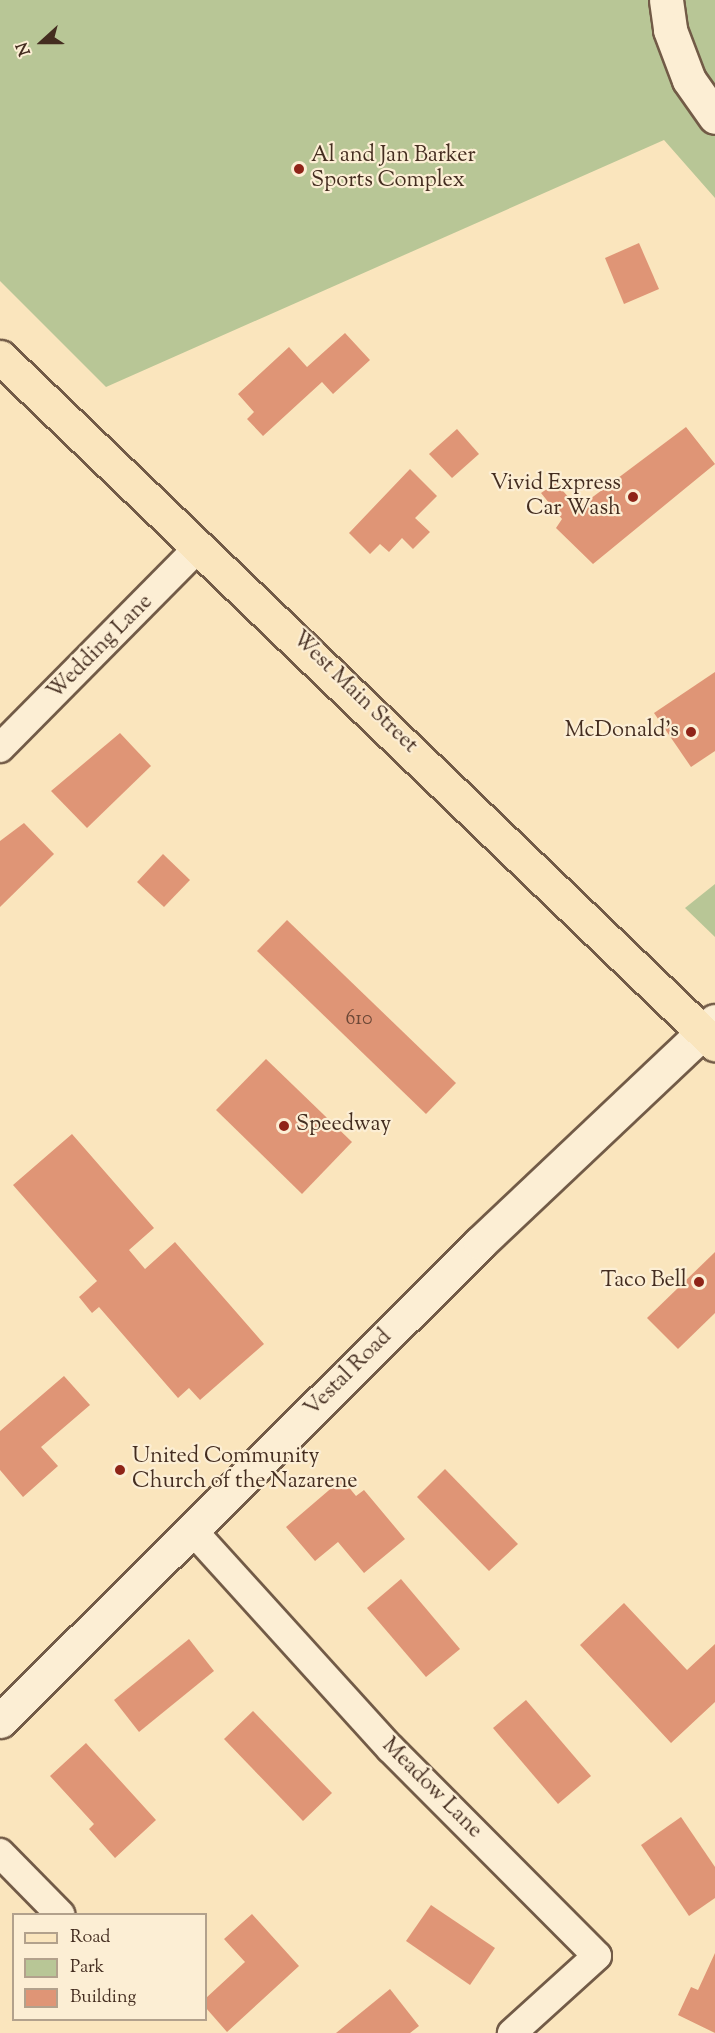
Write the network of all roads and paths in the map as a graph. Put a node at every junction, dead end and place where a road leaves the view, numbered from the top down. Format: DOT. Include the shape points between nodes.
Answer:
graph roads {
  1 [pos="666,0"];
  2 [pos="715,117"];
  3 [pos="0,357"];
  4 [pos="201,546"];
  5 [pos="0,748"];
  6 [pos="712,1036"];
  7 [pos="193,1531"];
  8 [pos="0,1721"];
  9 [pos="0,1853"];
  10 [pos="59,1913"];
  11 [pos="512,2033"];
  1 -- 2 [label="street" via="670,30 689,80"];
  3 -- 4 [label="main road, West Main Street"];
  4 -- 5 [label="street, Wedding Lane"];
  4 -- 6 [label="main road, West Main Street"];
  6 -- 7 [label="street, Vestal Road" via="480,1244"];
  7 -- 8 [label="street, Vestal Road"];
  7 -- 11 [label="street, Meadow Lane" via="390,1748 597,1956"];
  9 -- 10 [label="street"];
}
